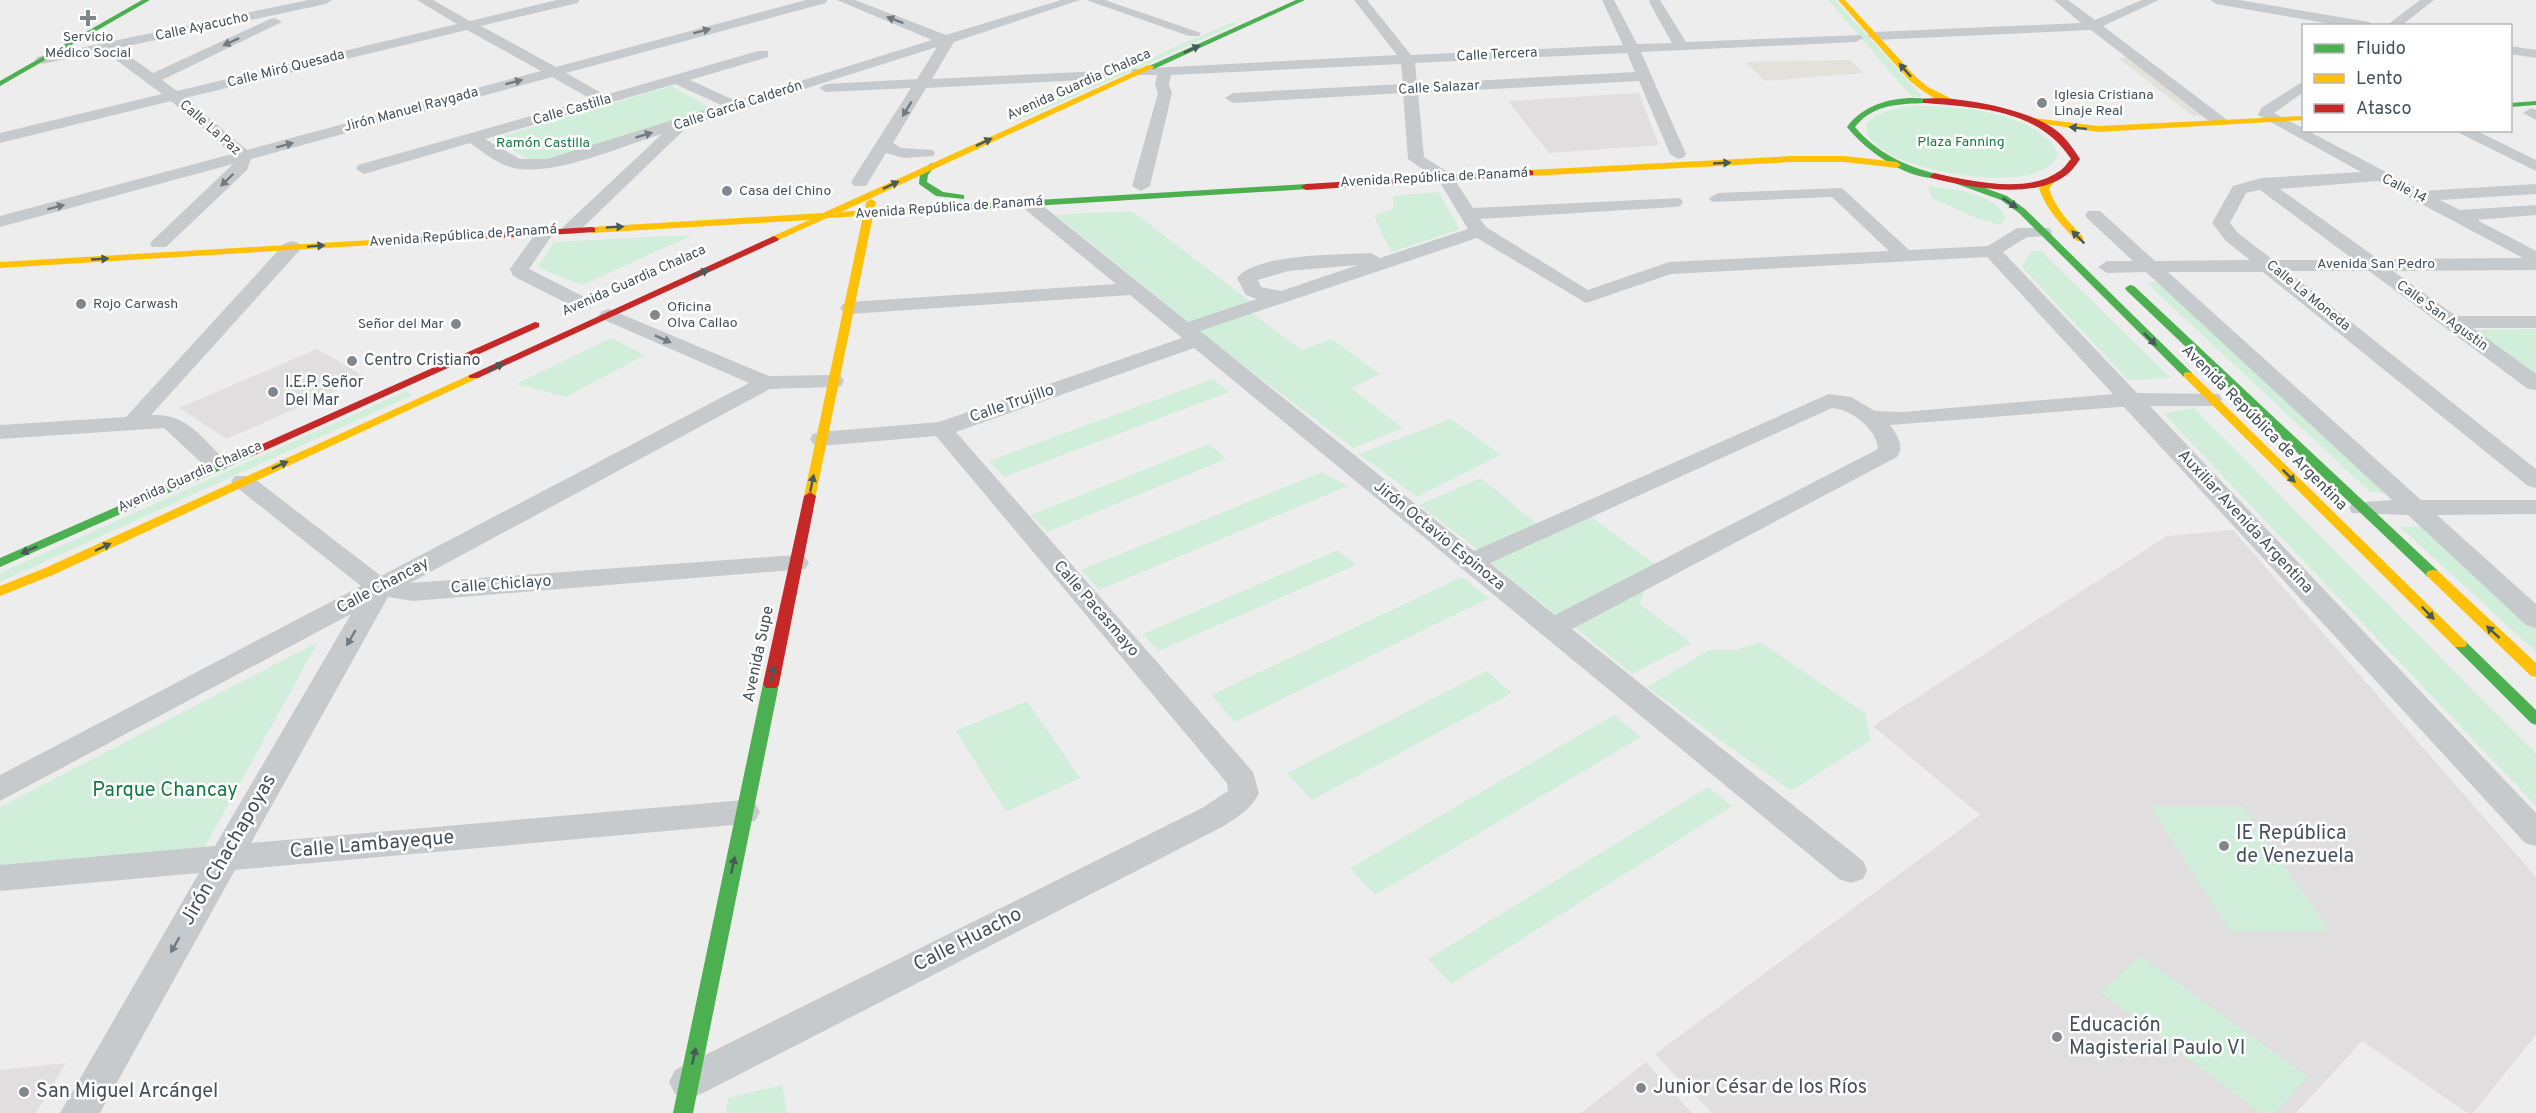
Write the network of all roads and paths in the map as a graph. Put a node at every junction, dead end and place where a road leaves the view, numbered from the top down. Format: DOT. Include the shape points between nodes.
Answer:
graph roads {
  1 [pos="147,0"];
  2 [pos="423,0"];
  3 [pos="571,0"];
  4 [pos="822,0"];
  5 [pos="843,0"];
  6 [pos="1074,0"];
  7 [pos="1092,0"];
  8 [pos="1269,0"];
  9 [pos="1302,0"];
  10 [pos="1360,0"];
  11 [pos="1608,0"];
  12 [pos="1841,0"];
  13 [pos="2060,0"];
  14 [pos="2153,0"];
  15 [pos="2216,0"];
  16 [pos="2428,0"];
  17 [pos="322,1"];
  18 [pos="1655,2"];
  19 [pos="1825,3"];
  20 [pos="1229,17"];
  21 [pos="1251,23"];
  22 [pos="2356,24"];
  23 [pos="2395,24"];
  24 [pos="468,26"];
  25 [pos="2093,26"];
  26 [pos="1194,33"];
  27 [pos="1874,36"];
  28 [pos="948,41"];
  29 [pos="1861,44"];
  30 [pos="108,46"];
  31 [pos="1682,46"];
  32 [pos="1632,49"];
  33 [pos="2512,50"];
  34 [pos="1545,53"];
  35 [pos="763,54"];
  36 [pos="2536,54"];
  37 [pos="42,60"];
  38 [pos="1408,60"];
  39 [pos="1245,67"];
  40 [pos="1165,71"];
  41 [pos="552,72"];
  42 [pos="1138,72"];
  43 [pos="16,75"];
  44 [pos="1102,75"];
  45 [pos="0,76"];
  46 [pos="1645,76"];
  47 [pos="152,79"];
  48 [pos="677,79"];
  49 [pos="1567,81"];
  50 [pos="0,84"];
  51 [pos="922,84"];
  52 [pos="2302,86"];
  53 [pos="786,90"];
  54 [pos="1410,90"];
  55 [pos="174,96"];
  56 [pos="1255,97"];
  57 [pos="1233,98"];
  58 [pos="604,100"];
  59 [pos="1952,103"];
  60 [pos="2512,105"];
  61 [pos="735,106"];
  62 [pos="2535,111"];
  63 [pos="2512,114"];
  64 [pos="2302,117"];
  65 [pos="2025,119"];
  66 [pos="998,122"];
  67 [pos="2220,122"];
  68 [pos="682,123"];
  69 [pos="2279,123"];
  70 [pos="2302,126"];
  71 [pos="1015,128"];
  72 [pos="2465,132"];
  73 [pos="967,135"];
  74 [pos="0,138"];
  75 [pos="473,138"];
  76 [pos="1854,138"];
  77 [pos="1840,141"];
  78 [pos="885,144"];
  79 [pos="1815,145"];
  80 [pos="594,151"];
  81 [pos="1678,154"];
  82 [pos="244,156"];
  83 [pos="932,156"];
  84 [pos="2076,159"];
  85 [pos="898,165"];
  86 [pos="1897,165"];
  87 [pos="2536,166"];
  88 [pos="364,169"];
  89 [pos="1430,169"];
  90 [pos="632,171"];
  91 [pos="879,174"];
  92 [pos="2379,176"];
  93 [pos="1445,178"];
  94 [pos="2053,178"];
  95 [pos="1956,181"];
  96 [pos="2261,183"];
  97 [pos="854,185"];
  98 [pos="1141,186"];
  99 [pos="2536,189"];
  100 [pos="2418,196"];
  101 [pos="961,197"];
  102 [pos="1718,198"];
  103 [pos="1027,202"];
  104 [pos="1674,202"];
  105 [pos="812,203"];
  106 [pos="850,203"];
  107 [pos="870,208"];
  108 [pos="2536,210"];
  109 [pos="1466,214"];
  110 [pos="2094,215"];
  111 [pos="825,216"];
  112 [pos="2457,216"];
  113 [pos="778,218"];
  114 [pos="0,222"];
  115 [pos="576,224"];
  116 [pos="546,231"];
  117 [pos="1479,231"];
  118 [pos="2043,232"];
  119 [pos="741,235"];
  120 [pos="159,243"];
  121 [pos="292,247"];
  122 [pos="1992,251"];
  123 [pos="0,252"];
  124 [pos="1410,256"];
  125 [pos="1905,256"];
  126 [pos="2533,256"];
  127 [pos="2100,259"];
  128 [pos="2370,264"];
  129 [pos="0,265"];
  130 [pos="2269,265"];
  131 [pos="2147,266"];
  132 [pos="1134,289"];
  133 [pos="1287,297"];
  134 [pos="588,301"];
  135 [pos="850,308"];
  136 [pos="609,315"];
  137 [pos="2451,322"];
  138 [pos="2536,322"];
  139 [pos="1190,335"];
  140 [pos="414,378"];
  141 [pos="833,381"];
  142 [pos="766,383"];
  143 [pos="2536,384"];
  144 [pos="439,393"];
  145 [pos="2211,399"];
  146 [pos="2131,400"];
  147 [pos="1870,417"];
  148 [pos="134,422"];
  149 [pos="942,429"];
  150 [pos="0,432"];
  151 [pos="821,439"];
  152 [pos="217,465"];
  153 [pos="2536,481"];
  154 [pos="243,482"];
  155 [pos="2413,507"];
  156 [pos="2536,507"];
  157 [pos="2361,508"];
  158 [pos="1471,562"];
  159 [pos="0,563"];
  160 [pos="796,563"];
  161 [pos="50,571"];
  162 [pos="380,588"];
  163 [pos="0,591"];
  164 [pos="0,597"];
  165 [pos="2536,619"];
  166 [pos="1552,628"];
  167 [pos="2536,672"];
  168 [pos="2536,719"];
  169 [pos="0,789"];
  170 [pos="1244,793"];
  171 [pos="744,812"];
  172 [pos="2536,834"];
  173 [pos="225,858"];
  174 [pos="1851,870"];
  175 [pos="0,878"];
  176 [pos="685,1098"];
  177 [pos="79,1113"];
  1 -- 37 [label="main road"];
  2 -- 24 [label="street"];
  3 -- 24 [label="street, Calle Miró Quesada"];
  41 -- 4 [label="street, Jirón Manuel Raygada, one-way"];
  28 -- 5 [label="street, one-way"];
  6 -- 28 [label="street, Calle García Calderón"];
  7 -- 26 [label="street"];
  8 -- 20 [label="main road, Avenida Guardia Chalaca"];
  9 -- 21 [label="main road, Avenida Guardia Chalaca"];
  10 -- 38 [label="street"];
  11 -- 32 [label="street"];
  12 -- 27 [label="main road"];
  13 -- 25 [label="street"];
  14 -- 25 [label="street"];
  15 -- 22 [label="street"];
  16 -- 23 [label="street"];
  17 -- 30 [label="street, Calle Ayacucho"];
  17 -- 47 [label="street, one-way"];
  18 -- 31 [label="street"];
  19 -- 29 [label="main road"];
  20 -- 21 [label="main road"];
  20 -- 26 [label="main road, Avenida Guardia Chalaca"];
  42 -- 21 [label="main road, Avenida Guardia Chalaca, one-way"];
  24 -- 41 [label="street"];
  24 -- 55 [label="street, Calle Miró Quesada"];
  25 -- 27 [label="street"];
  25 -- 67 [label="street"];
  26 -- 44 [label="main road, Avenida Guardia Chalaca"];
  59 -- 27 [label="main road, one-way" via="1925,89"];
  28 -- 51 [label="street"];
  28 -- 53 [label="street, Calle García Calderón"];
  29 -- 31 [label="street, Calle Tercera"];
  30 -- 37 [label="street, Calle Ayacucho"];
  30 -- 47 [label="street, Calle La Paz"];
  31 -- 32 [label="street, Calle Tercera"];
  32 -- 34 [label="street, Calle Tercera"];
  32 -- 46 [label="street"];
  33 -- 36 [label="street"];
  34 -- 38 [label="street, Calle Tercera"];
  34 -- 49 [label="street"];
  35 -- 48 [label="street, Calle Castilla"];
  37 -- 43 [label="main road"];
  38 -- 39 [label="street, Calle Tercera"];
  38 -- 54 [label="street"];
  39 -- 40 [label="street, Calle Tercera"];
  39 -- 56 [label="street"];
  40 -- 42 [label="street, Calle Tercera"];
  40 -- 98 [label="street" via="1165,93"];
  41 -- 58 [label="street"];
  82 -- 41 [label="street, Jirón Manuel Raygada, one-way"];
  42 -- 71 [label="main road, Avenida Guardia Chalaca"];
  43 -- 45 [label="street"];
  43 -- 50 [label="main road"];
  44 -- 51 [label="street"];
  44 -- 66 [label="main road, Avenida Guardia Chalaca"];
  46 -- 49 [label="street, Calle Salazar"];
  46 -- 81 [label="street"];
  47 -- 55 [label="street, Calle La Paz"];
  48 -- 58 [label="street, Calle Castilla"];
  48 -- 61 [label="street"];
  49 -- 54 [label="street, Calle Salazar"];
  51 -- 53 [label="street"];
  51 -- 78 [label="street, one-way"];
  52 -- 69 [label="street" via="2266,111"];
  53 -- 61 [label="street, Calle García Calderón"];
  54 -- 56 [label="street, Calle Salazar"];
  54 -- 89 [label="street" via="1415,158"];
  55 -- 74 [label="street, Calle Miró Quesada"];
  55 -- 82 [label="street, Calle La Paz"];
  56 -- 57 [label="street, Calle Salazar"];
  58 -- 75 [label="street, Calle Castilla"];
  59 -- 65 [label="main road"];
  59 -- 76 [label="main road" via="1901,95 1855,118 1851,127"];
  60 -- 62 [label="main road"];
  61 -- 68 [label="street, Calle García Calderón"];
  62 -- 63 [label="main road"];
  64 -- 69 [label="main road"];
  67 -- 65 [label="main road, one-way" via="2087,129"];
  65 -- 84 [label="main road" via="2063,138"];
  66 -- 71 [label="main road"];
  66 -- 73 [label="main road, Avenida Guardia Chalaca"];
  67 -- 69 [label="main road"];
  80 -- 68 [label="street, Calle García Calderón, one-way"];
  68 -- 90 [label="street"];
  69 -- 70 [label="main road"];
  69 -- 84 [label="main road" via="2130,136 2094,146"];
  69 -- 92 [label="street, Calle 14"];
  83 -- 71 [label="main road, Avenida Guardia Chalaca, one-way"];
  72 -- 87 [label="street"];
  75 -- 80 [label="street, Calle García Calderón" via="514,165 527,167"];
  75 -- 88 [label="street, Calle Castilla"];
  76 -- 77 [label="main road"];
  76 -- 86 [label="main road" via="1870,152"];
  78 -- 83 [label="street" via="899,153"];
  78 -- 97 [label="street"];
  79 -- 81 [label="main road, Avenida República de Panamá"];
  80 -- 90 [label="street" via="626,156 633,164"];
  81 -- 89 [label="main road, Avenida República de Panamá"];
  114 -- 82 [label="street, Jirón Manuel Raygada, one-way"];
  82 -- 120 [label="street, Calle La Paz, one-way" via="241,166"];
  83 -- 85 [label="main road, Avenida Guardia Chalaca"];
  83 -- 101 [label="main road" via="922,182 927,189"];
  106 -- 83 [label="main road, Avenida Guardia Chalaca, one-way"];
  84 -- 94 [label="main road" via="2073,166"];
  93 -- 86 [label="main road, Avenida República de Panamá, one-way" via="1828,158"];
  86 -- 95 [label="main road"];
  89 -- 93 [label="street"];
  89 -- 98 [label="main road, Avenida República de Panamá"];
  90 -- 115 [label="street"];
  91 -- 97 [label="main road"];
  92 -- 96 [label="street, Calle La Moneda"];
  92 -- 100 [label="street, Calle 14"];
  93 -- 103 [label="main road, Avenida República de Panamá"];
  93 -- 109 [label="street"];
  94 -- 95 [label="main road" via="2010,185"];
  127 -- 94 [label="main road, Avenida República de Argentina, one-way" via="2054,213 2044,189"];
  95 -- 118 [label="main road, Avenida República de Argentina, one-way" via="2004,198"];
  96 -- 128 [label="street, Calle San Agustin"];
  96 -- 130 [label="street, Calle La Moneda" via="2239,190 2221,223 2232,237"];
  98 -- 101 [label="main road, Avenida República de Panamá"];
  99 -- 100 [label="street"];
  100 -- 112 [label="street, Calle 14"];
  101 -- 107 [label="main road, Avenida República de Panamá"];
  102 -- 125 [label="street" via="1836,192"];
  103 -- 107 [label="main road, Avenida República de Panamá"];
  103 -- 132 [label="street, Jirón Octavio Espinoza"];
  104 -- 109 [label="street"];
  105 -- 106 [label="main road, Avenida República de Panamá"];
  105 -- 113 [label="main road"];
  105 -- 115 [label="main road, Avenida República de Panamá"];
  106 -- 107 [label="main road, Avenida República de Panamá"];
  106 -- 111 [label="main road, Avenida Guardia Chalaca"];
  107 -- 111 [label="main road, Avenida República de Panamá"];
  107 -- 135 [label="main road, Avenida Supe"];
  108 -- 112 [label="street"];
  109 -- 117 [label="street"];
  110 -- 131 [label="street"];
  111 -- 113 [label="main road, Avenida República de Panamá"];
  136 -- 111 [label="main road, Avenida Guardia Chalaca, one-way"];
  112 -- 126 [label="street, Calle 14"];
  115 -- 113 [label="main road, Avenida República de Panamá, one-way"];
  113 -- 119 [label="main road"];
  115 -- 116 [label="main road, Avenida República de Panamá"];
  115 -- 120 [label="main road, Avenida República de Panamá"];
  121 -- 116 [label="main road, Avenida República de Panamá, one-way"];
  116 -- 134 [label="street" via="520,272"];
  117 -- 124 [label="street"];
  117 -- 125 [label="street" via="1586,297 1670,268"];
  118 -- 122 [label="street" via="2023,232"];
  118 -- 145 [label="main road, Avenida República de Argentina, one-way"];
  120 -- 123 [label="main road, Avenida República de Panamá"];
  129 -- 121 [label="main road, Avenida República de Panamá, one-way"];
  121 -- 148 [label="street"];
  122 -- 125 [label="street"];
  122 -- 146 [label="street, Auxiliar Avenida Argentina"];
  124 -- 133 [label="street, Calle Trujillo"];
  124 -- 133 [label="street" via="1272,268 1247,278 1253,291"];
  126 -- 128 [label="street, Avenida San Pedro"];
  127 -- 131 [label="street, Avenida San Pedro"];
  127 -- 157 [label="main road, Avenida República de Argentina"];
  128 -- 130 [label="street, Avenida San Pedro"];
  128 -- 137 [label="street, Calle San Agustin"];
  130 -- 131 [label="street, Avenida San Pedro"];
  130 -- 153 [label="street, Calle La Moneda"];
  131 -- 155 [label="street"];
  132 -- 135 [label="street"];
  132 -- 139 [label="street, Jirón Octavio Espinoza"];
  133 -- 139 [label="street, Calle Trujillo"];
  134 -- 140 [label="main road, Avenida Guardia Chalaca"];
  135 -- 141 [label="main road, Avenida Supe"];
  136 -- 142 [label="street, one-way"];
  144 -- 136 [label="main road, Avenida Guardia Chalaca, one-way"];
  137 -- 138 [label="street"];
  137 -- 143 [label="street, Calle San Agustin"];
  139 -- 149 [label="street, Calle Trujillo"];
  139 -- 158 [label="street, Jirón Octavio Espinoza"];
  140 -- 144 [label="main road"];
  140 -- 152 [label="main road, Avenida Guardia Chalaca"];
  141 -- 142 [label="street"];
  141 -- 151 [label="main road, Avenida Supe"];
  142 -- 162 [label="street, Calle Chancay"];
  154 -- 144 [label="main road, Avenida Guardia Chalaca, one-way"];
  145 -- 146 [label="street"];
  145 -- 168 [label="main road, Avenida República de Argentina, one-way"];
  146 -- 147 [label="street" via="1903,419"];
  146 -- 172 [label="street, Auxiliar Avenida Argentina"];
  147 -- 158 [label="street" via="1843,402 1829,401"];
  147 -- 166 [label="street" via="1890,442 1889,452"];
  148 -- 150 [label="street"];
  148 -- 152 [label="street" via="167,421 176,425"];
  149 -- 151 [label="street, Calle Trujillo"];
  149 -- 170 [label="street, Calle Pacasmayo" via="1242,780"];
  160 -- 151 [label="main road, Avenida Supe, one-way"];
  152 -- 159 [label="main road, Avenida Guardia Chalaca, one-way"];
  161 -- 154 [label="main road, Avenida Guardia Chalaca, one-way"];
  154 -- 162 [label="street"];
  155 -- 156 [label="street"];
  155 -- 157 [label="street"];
  155 -- 165 [label="street"];
  167 -- 157 [label="main road, Avenida República de Argentina, one-way"];
  158 -- 166 [label="street, Jirón Octavio Espinoza"];
  160 -- 162 [label="street, Calle Chiclayo" via="413,592"];
  171 -- 160 [label="main road, Avenida Supe, one-way"];
  161 -- 163 [label="main road, Avenida Guardia Chalaca"];
  161 -- 164 [label="main road, Avenida Guardia Chalaca"];
  162 -- 169 [label="street, Calle Chancay"];
  162 -- 173 [label="street, Jirón Chachapoyas, one-way"];
  166 -- 174 [label="street, Jirón Octavio Espinoza"];
  170 -- 176 [label="street, Calle Huacho" via="1236,803 1213,817"];
  171 -- 173 [label="street, Calle Lambayeque"];
  176 -- 171 [label="main road, Avenida Supe, one-way"];
  173 -- 175 [label="street, Calle Lambayeque"];
  173 -- 177 [label="street, Jirón Chachapoyas, one-way"];
}
